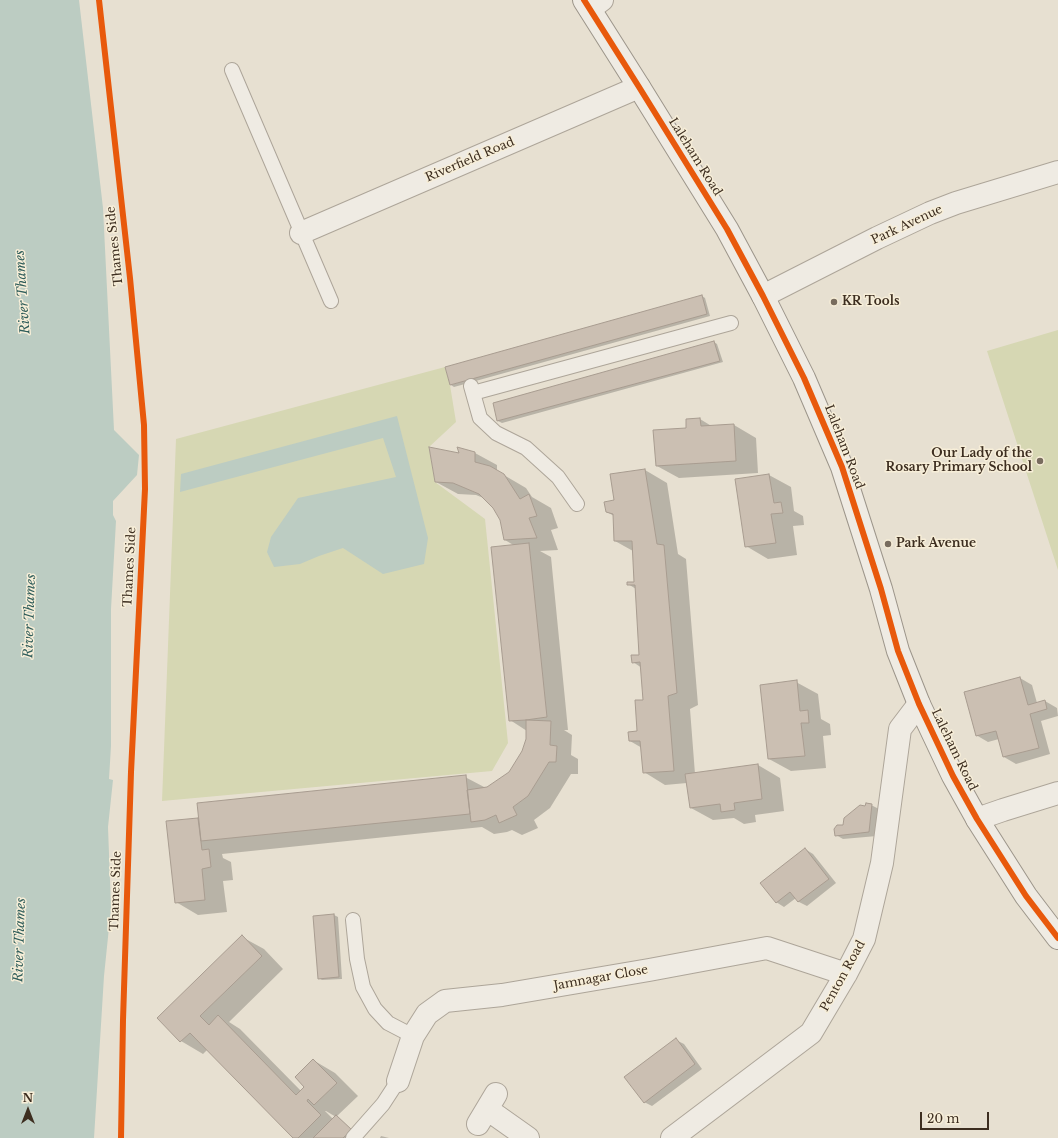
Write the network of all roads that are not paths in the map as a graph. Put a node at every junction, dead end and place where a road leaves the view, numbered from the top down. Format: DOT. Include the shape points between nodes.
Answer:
graph roads {
  1 [pos="592,3"];
  2 [pos="232,70"];
  3 [pos="640,87"];
  4 [pos="1058,172"];
  5 [pos="301,233"];
  6 [pos="763,296"];
  7 [pos="331,301"];
  8 [pos="732,323"];
  9 [pos="577,504"];
  10 [pos="919,704"];
  11 [pos="1058,793"];
  12 [pos="977,819"];
  13 [pos="353,920"];
  14 [pos="1058,938"];
  15 [pos="846,974"];
  16 [pos="413,1036"];
  17 [pos="398,1080"];
  18 [pos="487,1109"];
  19 [pos="353,1138"];
  20 [pos="528,1138"];
  21 [pos="672,1138"];
  1 -- 3 [label="street, Laleham Road"];
  2 -- 5 [label="lane"];
  3 -- 5 [label="street, Riverfield Road"];
  3 -- 6 [label="street, Laleham Road" via="727,230"];
  4 -- 6 [label="street, Park Avenue" via="930,213"];
  5 -- 7 [label="lane"];
  6 -- 10 [label="street, Laleham Road" via="804,378 842,467 898,651"];
  8 -- 9 [label="lane" via="472,389 480,418 496,433 526,448 558,477"];
  10 -- 12 [label="street, Laleham Road" via="953,776"];
  10 -- 15 [label="street, Penton Road" via="900,729 882,863 864,939"];
  11 -- 12 [label="street"];
  12 -- 14 [label="street, Laleham Road" via="1026,896"];
  13 -- 16 [label="lane" via="363,987 375,1009 388,1023"];
  15 -- 16 [label="street, Jamnagar Close" via="767,948 502,995 445,1001 427,1014"];
  15 -- 21 [label="street, Penton Road" via="810,1033"];
  16 -- 17 [label="street, Jamnagar Close"];
  17 -- 19 [label="lane" via="383,1104"];
  18 -- 20 [label="street"];
}
